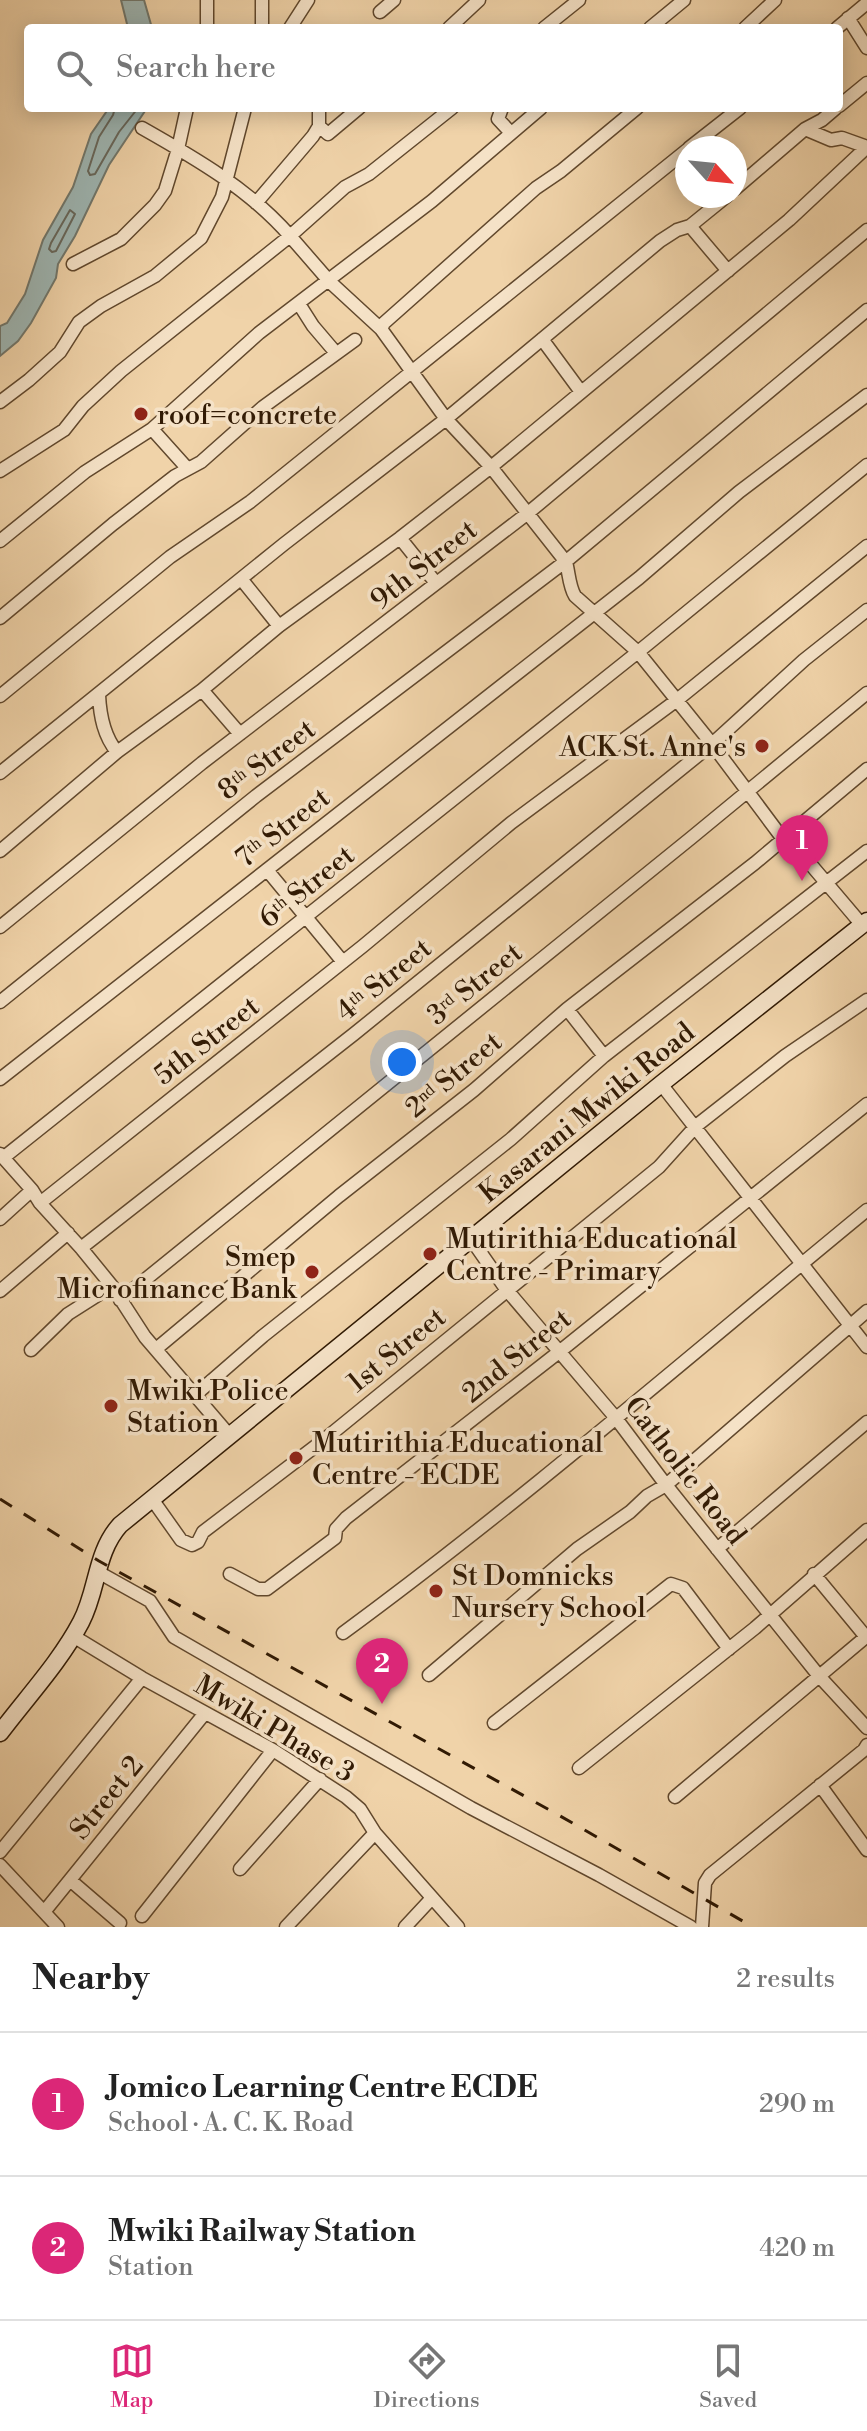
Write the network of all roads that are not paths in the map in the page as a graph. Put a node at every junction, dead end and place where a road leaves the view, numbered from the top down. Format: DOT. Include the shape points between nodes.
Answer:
graph roads {
  1 [pos="207,0"];
  2 [pos="262,0"];
  3 [pos="308,0"];
  4 [pos="394,0"];
  5 [pos="479,0"];
  6 [pos="579,0"];
  7 [pos="684,0"];
  8 [pos="775,0"];
  9 [pos="867,3"];
  10 [pos="380,12"];
  11 [pos="848,18"];
  12 [pos="207,24"];
  13 [pos="262,24"];
  14 [pos="293,24"];
  15 [pos="453,24"];
  16 [pos="549,24"];
  17 [pos="655,24"];
  18 [pos="749,24"];
  19 [pos="841,24"];
  20 [pos="867,48"];
  21 [pos="867,83"];
  22 [pos="843,103"];
  23 [pos="186,112"];
  24 [pos="244,112"];
  25 [pos="319,112"];
  26 [pos="354,112"];
  27 [pos="447,112"];
  28 [pos="501,112"];
  29 [pos="536,112"];
  30 [pos="632,112"];
  31 [pos="735,112"];
  32 [pos="832,112"];
  33 [pos="319,126"];
  34 [pos="142,128"];
  35 [pos="805,129"];
  36 [pos="511,133"];
  37 [pos="704,136"];
  38 [pos="867,147"];
  39 [pos="178,149"];
  40 [pos="675,159"];
  41 [pos="226,179"];
  42 [pos="747,179"];
  43 [pos="256,203"];
  44 [pos="712,208"];
  45 [pos="690,226"];
  46 [pos="867,230"];
  47 [pos="290,236"];
  48 [pos="73,264"];
  49 [pos="728,271"];
  50 [pos="330,282"];
  51 [pos="299,304"];
  52 [pos="867,310"];
  53 [pos="381,329"];
  54 [pos="542,339"];
  55 [pos="355,340"];
  56 [pos="336,353"];
  57 [pos="412,371"];
  58 [pos="581,392"];
  59 [pos="867,395"];
  60 [pos="0,402"];
  61 [pos="446,419"];
  62 [pos="152,429"];
  63 [pos="867,465"];
  64 [pos="491,467"];
  65 [pos="187,468"];
  66 [pos="0,471"];
  67 [pos="528,513"];
  68 [pos="400,538"];
  69 [pos="0,541"];
  70 [pos="862,550"];
  71 [pos="566,562"];
  72 [pos="867,564"];
  73 [pos="242,580"];
  74 [pos="436,583"];
  75 [pos="867,610"];
  76 [pos="593,612"];
  77 [pos="0,618"];
  78 [pos="279,626"];
  79 [pos="638,652"];
  80 [pos="202,690"];
  81 [pos="867,693"];
  82 [pos="99,695"];
  83 [pos="0,696"];
  84 [pos="677,700"];
  85 [pos="240,734"];
  86 [pos="712,744"];
  87 [pos="117,752"];
  88 [pos="867,769"];
  89 [pos="0,773"];
  90 [pos="745,792"];
  91 [pos="783,839"];
  92 [pos="0,851"];
  93 [pos="867,851"];
  94 [pos="267,870"];
  95 [pos="824,883"];
  96 [pos="306,917"];
  97 [pos="864,923"];
  98 [pos="0,927"];
  99 [pos="343,962"];
  100 [pos="867,1000"];
  101 [pos="0,1002"];
  102 [pos="567,1009"];
  103 [pos="604,1056"];
  104 [pos="0,1079"];
  105 [pos="661,1084"];
  106 [pos="867,1104"];
  107 [pos="696,1126"];
  108 [pos="2,1156"];
  109 [pos="32,1190"];
  110 [pos="749,1199"];
  111 [pos="40,1203"];
  112 [pos="867,1210"];
  113 [pos="0,1219"];
  114 [pos="68,1233"];
  115 [pos="471,1239"];
  116 [pos="81,1248"];
  117 [pos="801,1264"];
  118 [pos="112,1286"];
  119 [pos="506,1289"];
  120 [pos="0,1291"];
  121 [pos="120,1300"];
  122 [pos="867,1311"];
  123 [pos="849,1326"];
  124 [pos="867,1347"];
  125 [pos="156,1349"];
  126 [pos="31,1350"];
  127 [pos="559,1352"];
  128 [pos="194,1396"];
  129 [pos="615,1417"];
  130 [pos="867,1422"];
  131 [pos="230,1436"];
  132 [pos="666,1485"];
  133 [pos="152,1499"];
  134 [pos="867,1530"];
  135 [pos="717,1549"];
  136 [pos="98,1572"];
  137 [pos="230,1574"];
  138 [pos="814,1574"];
  139 [pos="770,1613"];
  140 [pos="343,1633"];
  141 [pos="73,1636"];
  142 [pos="866,1636"];
  143 [pos="729,1649"];
  144 [pos="429,1675"];
  145 [pos="819,1676"];
  146 [pos="142,1678"];
  147 [pos="205,1713"];
  148 [pos="494,1723"];
  149 [pos="867,1728"];
  150 [pos="0,1733"];
  151 [pos="867,1745"];
  152 [pos="273,1750"];
  153 [pos="579,1768"];
  154 [pos="320,1779"];
  155 [pos="820,1785"];
  156 [pos="675,1797"];
  157 [pos="375,1833"];
  158 [pos="867,1850"];
  159 [pos="0,1852"];
  160 [pos="0,1865"];
  161 [pos="240,1869"];
  162 [pos="70,1880"];
  163 [pos="432,1898"];
  164 [pos="44,1912"];
  165 [pos="142,1916"];
  166 [pos="120,1923"];
  167 [pos="58,1927"];
  168 [pos="286,1927"];
  169 [pos="405,1927"];
  170 [pos="458,1927"];
  171 [pos="691,1927"];
  172 [pos="702,1927"];
  1 -- 12 [label="street"];
  2 -- 13 [label="street"];
  3 -- 14 [label="street"];
  4 -- 10 [label="street"];
  5 -- 15 [label="street"];
  6 -- 16 [label="street"];
  7 -- 17 [label="street"];
  8 -- 18 [label="street"];
  9 -- 11 [label="street"];
  11 -- 19 [label="street"];
  11 -- 20 [label="street"];
  21 -- 22 [label="street"];
  23 -- 39 [label="street"];
  24 -- 41 [label="street"];
  25 -- 33 [label="street"];
  26 -- 33 [label="street" via="328,134"];
  27 -- 47 [label="street" via="345,187"];
  28 -- 36 [label="street" via="498,119"];
  29 -- 36 [label="street"];
  30 -- 53 [label="street" via="536,188"];
  31 -- 37 [label="street"];
  32 -- 35 [label="street"];
  33 -- 43 [label="street"];
  34 -- 39 [label="street"];
  35 -- 38 [label="street"];
  35 -- 42 [label="street"];
  36 -- 50 [label="street"];
  38 -- 49 [label="street"];
  39 -- 41 [label="street"];
  39 -- 48 [label="street" via="165,191 139,224"];
  40 -- 57 [label="street"];
  41 -- 43 [label="street"];
  41 -- 60 [label="street" via="201,238 155,276 79,322 60,352"];
  43 -- 47 [label="street"];
  44 -- 45 [label="street"];
  45 -- 49 [label="street"];
  45 -- 54 [label="street" via="660,241"];
  46 -- 67 [label="street, 9th Street"];
  47 -- 50 [label="street"];
  47 -- 66 [label="street" via="121,371 64,430"];
  49 -- 58 [label="street"];
  50 -- 51 [label="street"];
  50 -- 53 [label="street"];
  51 -- 56 [label="street"];
  51 -- 62 [label="street"];
  52 -- 71 [label="street, 8ᵗʰ Street"];
  53 -- 57 [label="street"];
  54 -- 58 [label="street"];
  54 -- 61 [label="street"];
  55 -- 56 [label="street"];
  56 -- 65 [label="street"];
  57 -- 61 [label="street"];
  57 -- 83 [label="street"];
  58 -- 64 [label="street"];
  59 -- 76 [label="street, 7ᵗʰ Street"];
  61 -- 64 [label="street"];
  61 -- 73 [label="street"];
  62 -- 65 [label="street"];
  62 -- 69 [label="street" via="85,472"];
  63 -- 79 [label="street, 6ᵗʰ Street"];
  64 -- 67 [label="street"];
  64 -- 68 [label="street"];
  65 -- 77 [label="street"];
  67 -- 71 [label="street"];
  67 -- 74 [label="street, 9th Street"];
  68 -- 74 [label="street"];
  68 -- 78 [label="street"];
  70 -- 72 [label="street"];
  70 -- 84 [label="street, 5th Street"];
  71 -- 76 [label="street" via="570,588"];
  71 -- 101 [label="street, 8ᵗʰ Street" via="256,796"];
  73 -- 78 [label="street"];
  73 -- 82 [label="street"];
  74 -- 85 [label="street, 9th Street"];
  75 -- 86 [label="street, 4ᵗʰ Street"];
  76 -- 79 [label="street"];
  76 -- 94 [label="street, 7ᵗʰ Street"];
  78 -- 80 [label="street"];
  79 -- 84 [label="street"];
  79 -- 96 [label="street, 6ᵗʰ Street"];
  80 -- 85 [label="street"];
  80 -- 87 [label="street"];
  81 -- 90 [label="street, 3ʳᵈ Street"];
  82 -- 87 [label="street" via="107,740"];
  82 -- 89 [label="street"];
  84 -- 86 [label="street"];
  84 -- 99 [label="street, 5th Street" via="511,823"];
  85 -- 98 [label="street, 9th Street"];
  86 -- 90 [label="street"];
  86 -- 116 [label="street, 4ᵗʰ Street"];
  87 -- 92 [label="street"];
  88 -- 91 [label="street, 2ⁿᵈ Street"];
  90 -- 91 [label="street"];
  90 -- 121 [label="street, 3ʳᵈ Street"];
  91 -- 95 [label="street"];
  91 -- 102 [label="street, 2ⁿᵈ Street"];
  93 -- 95 [label="street"];
  94 -- 96 [label="street"];
  94 -- 104 [label="street, 7ᵗʰ Street"];
  95 -- 97 [label="street"];
  95 -- 103 [label="street"];
  96 -- 99 [label="street"];
  96 -- 108 [label="street, 6ᵗʰ Street"];
  97 -- 105 [label="main road, Kasarani Mwiki Road"];
  99 -- 111 [label="street, 5th Street"];
  100 -- 107 [label="street, 1st Street"];
  102 -- 103 [label="street"];
  102 -- 125 [label="street, 2ⁿᵈ Street"];
  103 -- 128 [label="street" via="511,1139"];
  105 -- 107 [label="street"];
  105 -- 115 [label="main road, Kasarani Mwiki Road"];
  106 -- 110 [label="street, 2nd Street"];
  107 -- 110 [label="street"];
  107 -- 119 [label="street, 1st Street" via="659,1167"];
  108 -- 109 [label="street"];
  109 -- 111 [label="street"];
  109 -- 113 [label="street"];
  110 -- 117 [label="street"];
  110 -- 127 [label="street, 2nd Street"];
  111 -- 114 [label="street"];
  112 -- 117 [label="street"];
  114 -- 116 [label="street"];
  114 -- 120 [label="street"];
  115 -- 119 [label="street, Catholic Road"];
  115 -- 131 [label="main road, Kasarani Mwiki Road"];
  116 -- 118 [label="street"];
  117 -- 123 [label="street"];
  117 -- 129 [label="street"];
  118 -- 121 [label="street"];
  118 -- 126 [label="street" via="68,1314"];
  119 -- 127 [label="street, Catholic Road"];
  119 -- 133 [label="street, 1st Street" via="203,1532 198,1542 181,1540"];
  121 -- 125 [label="street"];
  122 -- 123 [label="street"];
  123 -- 124 [label="street"];
  123 -- 132 [label="street"];
  125 -- 128 [label="street"];
  127 -- 129 [label="street, Catholic Road"];
  127 -- 137 [label="street, 2nd Street" via="346,1518 335,1538 267,1589"];
  128 -- 131 [label="street"];
  129 -- 132 [label="street, Catholic Road"];
  129 -- 140 [label="street"];
  130 -- 135 [label="street"];
  131 -- 133 [label="main road, Kasarani Mwiki Road"];
  132 -- 135 [label="street, Catholic Road"];
  132 -- 144 [label="street" via="577,1549"];
  133 -- 136 [label="main road, Kasarani Mwiki Road" via="112,1533"];
  134 -- 138 [label="street"];
  135 -- 139 [label="street, Catholic Road"];
  136 -- 141 [label="main road, Kasarani Mwiki Road"];
  136 -- 171 [label="street" via="150,1601 174,1637"];
  138 -- 139 [label="street"];
  138 -- 142 [label="street"];
  139 -- 143 [label="street"];
  139 -- 145 [label="street, Catholic Road"];
  141 -- 146 [label="street, Mwiki Phase 3"];
  141 -- 150 [label="main road, Kasarani Mwiki Road"];
  142 -- 145 [label="street"];
  143 -- 148 [label="street" via="683,1588 671,1584"];
  143 -- 153 [label="street"];
  145 -- 149 [label="street, Catholic Road"];
  145 -- 156 [label="street"];
  146 -- 147 [label="street, Mwiki Phase 3"];
  146 -- 159 [label="street"];
  147 -- 152 [label="street, Mwiki Phase 3"];
  147 -- 162 [label="street, Street 2"];
  151 -- 155 [label="street"];
  152 -- 154 [label="street, Mwiki Phase 3"];
  152 -- 165 [label="street"];
  154 -- 157 [label="street, Mwiki Phase 3" via="360,1809"];
  154 -- 161 [label="street"];
  155 -- 158 [label="street"];
  155 -- 172 [label="street" via="710,1875"];
  157 -- 163 [label="street, Mwiki Phase 3"];
  157 -- 168 [label="street"];
  160 -- 164 [label="street"];
  162 -- 164 [label="street, Street 2"];
  162 -- 166 [label="street"];
  163 -- 169 [label="street"];
  163 -- 170 [label="street, Mwiki Phase 3"];
  164 -- 167 [label="street"];
}
